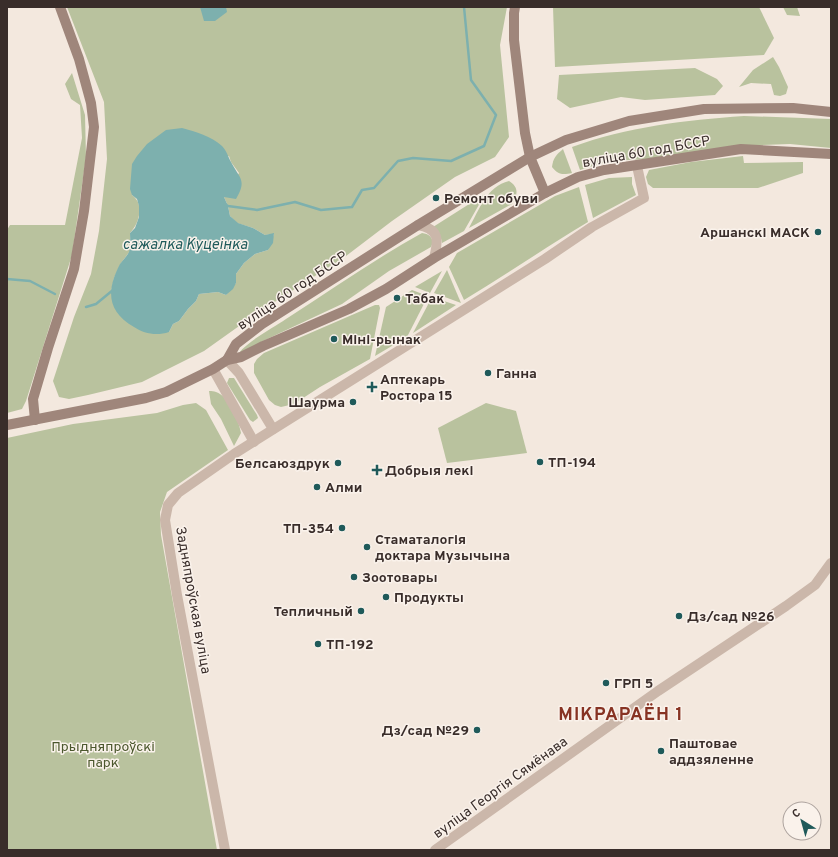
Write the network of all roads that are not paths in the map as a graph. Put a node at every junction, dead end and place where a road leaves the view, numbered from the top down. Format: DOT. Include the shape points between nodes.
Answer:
graph roads {
  1 [pos="60,7"];
  2 [pos="515,7"];
  3 [pos="831,112"];
  4 [pos="831,154"];
  5 [pos="530,157"];
  6 [pos="637,166"];
  7 [pos="545,193"];
  8 [pos="418,225"];
  9 [pos="434,258"];
  10 [pos="227,360"];
  11 [pos="213,369"];
  12 [pos="35,420"];
  13 [pos="7,425"];
  14 [pos="274,429"];
  15 [pos="254,442"];
  16 [pos="831,563"];
  17 [pos="225,850"];
  18 [pos="436,850"];
  1 -- 12 [label="main road" via="79,59 91,103 94,127 74,269 33,398"];
  2 -- 5 [label="main road" via="514,40"];
  3 -- 5 [label="main road, вуліца 60 год БССР" via="793,108 704,109 629,121 566,140"];
  4 -- 6 [label="main road, вуліца 60 год БССР" via="741,149"];
  5 -- 7 [label="main road"];
  5 -- 8 [label="main road, вуліца 60 год БССР"];
  6 -- 7 [label="main road, вуліца 60 год БССР" via="604,170 578,177"];
  6 -- 14 [label="street, Задняпроўская вуліца" via="644,198 592,227"];
  7 -- 9 [label="main road, вуліца 60 год БССР"];
  8 -- 9 [label="street" via="426,226 436,235 438,243"];
  8 -- 10 [label="main road, вуліца 60 год БССР" via="262,324 236,344"];
  9 -- 10 [label="main road, вуліца 60 год БССР" via="386,289 348,309 241,357"];
  10 -- 11 [label="main road"];
  10 -- 14 [label="street" via="239,373"];
  11 -- 12 [label="main road" via="166,392 146,398"];
  11 -- 15 [label="street"];
  12 -- 13 [label="main road"];
  14 -- 15 [label="street, Задняпроўская вуліца"];
  15 -- 17 [label="street, Задняпроўская вуліца" via="178,493 168,505 165,520"];
  16 -- 18 [label="street, вуліца Георгія Сямёнава" via="814,585 786,606 658,691"];
}
